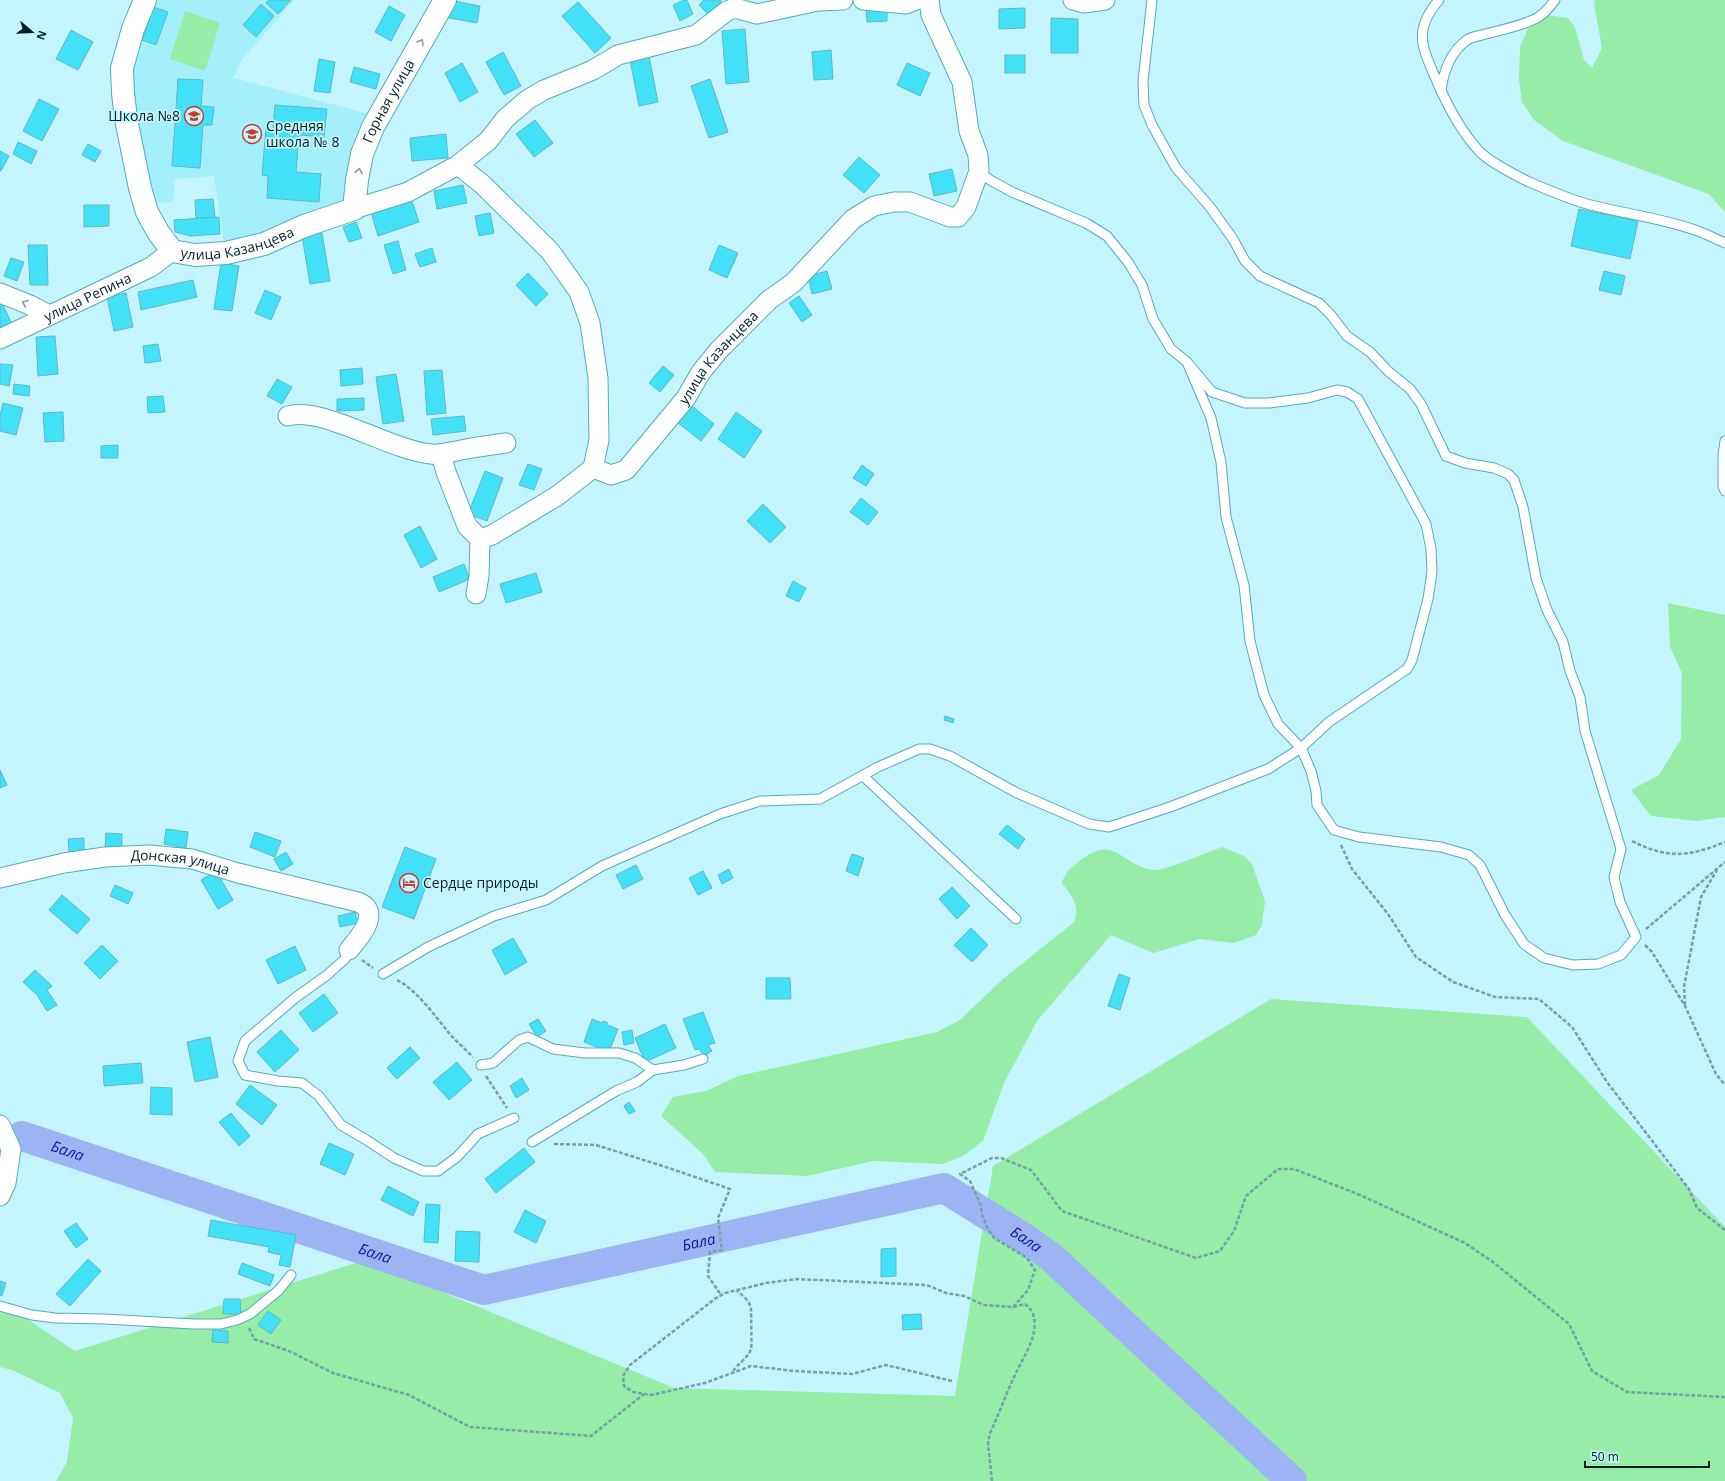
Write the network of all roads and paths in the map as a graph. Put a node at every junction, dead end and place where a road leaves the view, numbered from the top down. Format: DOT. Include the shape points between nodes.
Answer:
graph roads {
  1 [pos="145,0"];
  2 [pos="445,0"];
  3 [pos="843,0"];
  4 [pos="863,0"];
  5 [pos="916,0"];
  6 [pos="929,0"];
  7 [pos="1073,0"];
  8 [pos="1105,0"];
  9 [pos="1152,0"];
  10 [pos="1439,0"];
  11 [pos="1555,0"];
  12 [pos="732,4"];
  13 [pos="1441,92"];
  14 [pos="458,165"];
  15 [pos="979,171"];
  16 [pos="354,209"];
  17 [pos="1725,243"];
  18 [pos="172,251"];
  19 [pos="0,293"];
  20 [pos="49,315"];
  21 [pos="0,339"];
  22 [pos="1187,362"];
  23 [pos="288,416"];
  24 [pos="1725,441"];
  25 [pos="506,443"];
  26 [pos="441,454"];
  27 [pos="593,468"];
  28 [pos="1725,491"];
  29 [pos="480,539"];
  30 [pos="476,594"];
  31 [pos="1301,748"];
  32 [pos="863,776"];
  33 [pos="1334,830"];
  34 [pos="1615,832"];
  35 [pos="1725,842"];
  36 [pos="1725,863"];
  37 [pos="1717,869"];
  38 [pos="0,878"];
  39 [pos="1016,919"];
  40 [pos="1636,937"];
  41 [pos="349,950"];
  42 [pos="383,974"];
  43 [pos="1685,1006"];
  44 [pos="703,1059"];
  45 [pos="481,1065"];
  46 [pos="653,1070"];
  47 [pos="1725,1085"];
  48 [pos="514,1118"];
  49 [pos="0,1126"];
  50 [pos="532,1142"];
  51 [pos="0,1196"];
  52 [pos="1725,1230"];
  53 [pos="291,1274"];
  54 [pos="737,1291"];
  55 [pos="721,1295"];
  56 [pos="0,1306"];
  57 [pos="1013,1307"];
  58 [pos="244,1317"];
  59 [pos="733,1372"];
  60 [pos="952,1381"];
  61 [pos="645,1394"];
  62 [pos="1725,1397"];
  63 [pos="992,1481"];
  1 -- 18 [label="street, улица Казанцева" via="133,29 122,68 123,93 126,119 147,212"];
  16 -- 2 [label="street, Горная улица, one-way" via="362,154 370,134"];
  3 -- 12 [label="street, улица Казанцева" via="818,1 757,14"];
  4 -- 5 [label="street" via="906,4"];
  6 -- 15 [label="street, улица Казанцева" via="932,15 962,82 969,131 978,155"];
  7 -- 8 [label="street" via="1084,3"];
  9 -- 34 [label="lane" via="1143,81 1144,105 1176,168 1210,207 1245,261 1260,276 1319,303 1347,336 1370,352 1410,389 1421,404 1446,456 1494,468 1508,474 1514,480 1523,507 1536,578 1547,610 1563,642 1580,697 1585,730"];
  10 -- 13 [label="lane" via="1424,21 1421,40"];
  11 -- 13 [label="lane" via="1537,18 1516,27 1467,40 1454,53 1447,67 1442,78"];
  12 -- 14 [label="street, улица Казанцева" via="727,11 696,35 618,55 593,70 544,90 505,119 488,141"];
  13 -- 17 [label="lane" via="1461,127 1481,153 1513,174 1590,205 1695,230"];
  14 -- 16 [label="street, улица Казанцева" via="408,192"];
  14 -- 27 [label="street" via="482,184 550,251 579,292 590,323 598,378 599,440"];
  15 -- 22 [label="lane" via="1012,192 1086,223 1107,236 1142,285 1153,319 1171,349"];
  15 -- 27 [label="street, улица Казанцева" via="966,207 958,217 950,217 910,202 894,202 874,206 852,219 793,283 769,300 719,350 701,372 686,398 626,470 611,475"];
  16 -- 18 [label="street, улица Казанцева" via="304,226 264,244 226,253 195,255"];
  18 -- 20 [label="street, улица Репина" via="151,267"];
  20 -- 19 [label="street, one-way"];
  20 -- 21 [label="street, улица Репина"];
  22 -- 31 [label="lane" via="1211,418 1220,462 1226,517 1244,585 1249,635 1264,695 1278,724"];
  22 -- 31 [label="lane" via="1212,392 1245,403 1308,398 1337,390 1347,392 1358,399 1426,524 1432,572 1428,599 1412,660 1407,669 1329,722"];
  23 -- 26 [label="street" via="297,413 309,414 381,441 430,454"];
  24 -- 28 [label="lane"];
  25 -- 26 [label="street"];
  26 -- 29 [label="street" via="467,526"];
  27 -- 29 [label="street" via="557,496 492,535"];
  29 -- 30 [label="street"];
  31 -- 32 [label="lane" via="1268,769 1109,827 1089,824 1067,815 1017,793 950,756 930,749 919,749"];
  31 -- 33 [label="lane" via="1312,771 1316,805"];
  32 -- 39 [label="lane"];
  32 -- 42 [label="lane" via="820,799 760,801 720,814 602,866 546,900 480,922 428,947"];
  33 -- 40 [label="lane" via="1359,837 1441,848 1469,855 1480,865 1505,915 1524,944 1544,958 1573,965 1598,964 1621,954"];
  33 -- 52 [label="path" via="1352,869 1388,914 1416,957 1453,982 1495,997 1539,1000 1572,1027 1607,1082 1689,1190 1697,1208"];
  34 -- 35 [label="path" via="1655,851 1676,855 1697,852"];
  34 -- 40 [label="lane" via="1621,849 1614,877 1620,902"];
  36 -- 37 [label="path"];
  37 -- 40 [label="path"];
  37 -- 43 [label="path" via="1701,897 1684,987"];
  38 -- 41 [label="street, Донская улица" via="64,863 105,857 148,855 192,858 238,873 358,902 366,907 369,916 366,926"];
  40 -- 43 [label="path" via="1652,952"];
  41 -- 42 [label="path"];
  41 -- 48 [label="lane" via="344,959 327,975 245,1040 238,1061 246,1075 302,1083 319,1096 341,1124 394,1158 423,1171 438,1171 457,1157 478,1134"];
  42 -- 45 [label="path" via="405,984"];
  43 -- 47 [label="path" via="1716,1074"];
  44 -- 46 [label="lane"];
  45 -- 46 [label="lane" via="493,1063 519,1040 528,1037 553,1049 584,1053 619,1053 636,1058"];
  45 -- 48 [label="path" via="491,1085"];
  46 -- 50 [label="lane" via="637,1082 616,1091"];
  49 -- 51 [label="street" via="11,1149 6,1183"];
  50 -- 55 [label="path" via="596,1145 730,1189 718,1218 722,1250 710,1252 708,1276"];
  53 -- 58 [label="lane" via="273,1295"];
  54 -- 55 [label="path"];
  54 -- 57 [label="path" via="766,1283 798,1279 927,1285 984,1305"];
  54 -- 59 [label="path" via="751,1307 751,1348"];
  55 -- 61 [label="path" via="630,1365 623,1376 624,1386 633,1392"];
  56 -- 58 [label="lane" via="55,1318 149,1323 221,1324"];
  57 -- 62 [label="path" via="1028,1290 1035,1270 1026,1258 994,1238 982,1215 981,1206 970,1181 960,1174 992,1158 1001,1158 1031,1170 1062,1212 1196,1258 1220,1251 1234,1231 1246,1196 1278,1169 1294,1169 1360,1194 1465,1242 1569,1324 1592,1371 1627,1392"];
  57 -- 63 [label="path" via="1025,1304 1033,1313 1033,1335 990,1433 988,1443"];
  58 -- 61 [label="path" via="254,1339 289,1351 333,1373 409,1395 470,1427 591,1436"];
  59 -- 60 [label="path" via="751,1366 852,1374 886,1365"];
  59 -- 61 [label="path" via="705,1383 651,1395"];
}
